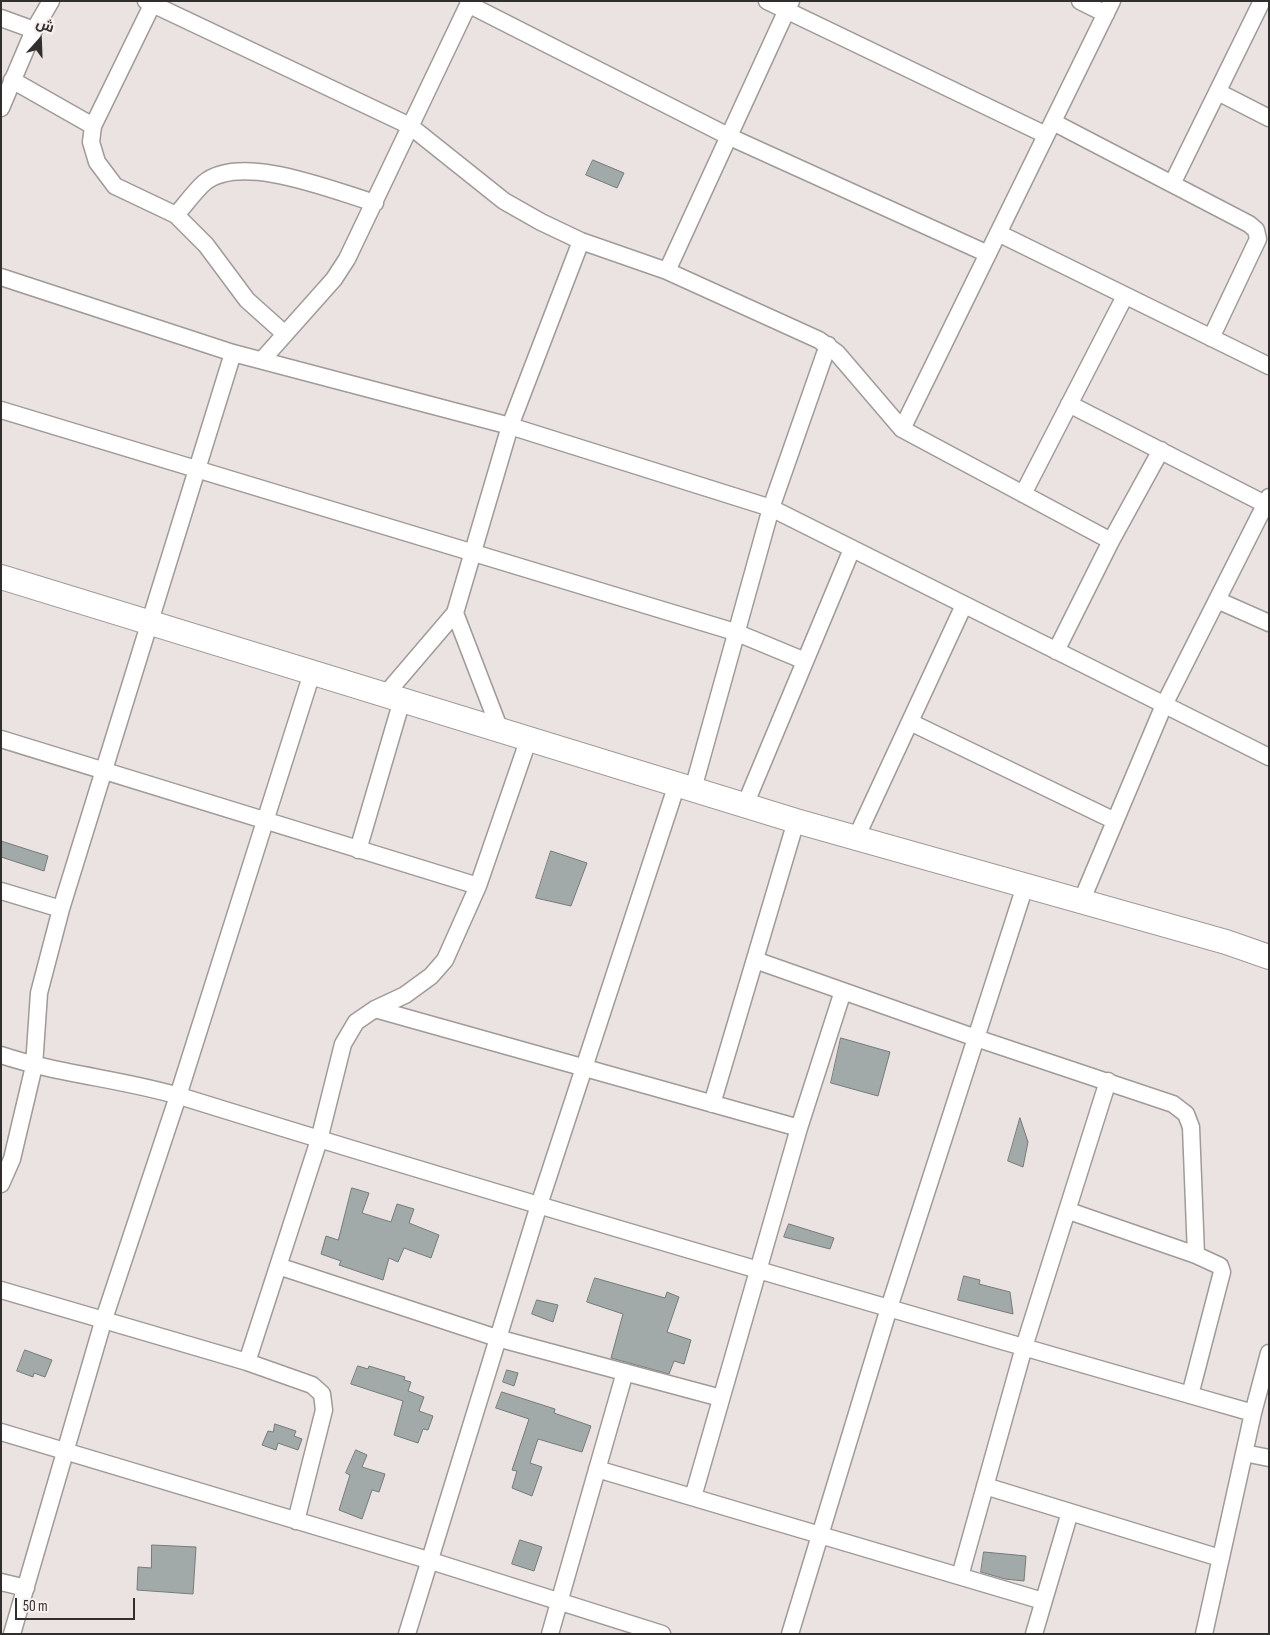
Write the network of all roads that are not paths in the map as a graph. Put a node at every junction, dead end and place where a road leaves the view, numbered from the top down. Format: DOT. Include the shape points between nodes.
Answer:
graph roads {
  1 [pos="51,1"];
  2 [pos="768,1"];
  3 [pos="1080,1"];
  4 [pos="1262,1"];
  5 [pos="151,2"];
  6 [pos="469,3"];
  7 [pos="789,6"];
  8 [pos="1109,7"];
  9 [pos="1,18"];
  10 [pos="34,30"];
  11 [pos="12,80"];
  12 [pos="1218,92"];
  13 [pos="1,108"];
  14 [pos="1269,118"];
  15 [pos="93,126"];
  16 [pos="410,126"];
  17 [pos="1050,128"];
  18 [pos="730,137"];
  19 [pos="1172,182"];
  20 [pos="375,203"];
  21 [pos="176,215"];
  22 [pos="998,233"];
  23 [pos="580,241"];
  24 [pos="988,254"];
  25 [pos="667,271"];
  26 [pos="1,277"];
  27 [pos="1125,296"];
  28 [pos="285,334"];
  29 [pos="1210,338"];
  30 [pos="828,345"];
  31 [pos="233,353"];
  32 [pos="262,360"];
  33 [pos="1269,366"];
  34 [pos="1069,404"];
  35 [pos="1,410"];
  36 [pos="510,426"];
  37 [pos="902,429"];
  38 [pos="1161,450"];
  39 [pos="196,470"];
  40 [pos="1023,494"];
  41 [pos="1267,500"];
  42 [pos="771,508"];
  43 [pos="1111,541"];
  44 [pos="852,549"];
  45 [pos="472,553"];
  46 [pos="1,577"];
  47 [pos="1217,600"];
  48 [pos="964,605"];
  49 [pos="455,613"];
  50 [pos="150,623"];
  51 [pos="1269,623"];
  52 [pos="735,632"];
  53 [pos="1056,651"];
  54 [pos="805,662"];
  55 [pos="312,673"];
  56 [pos="393,697"];
  57 [pos="1164,705"];
  58 [pos="910,722"];
  59 [pos="500,730"];
  60 [pos="529,738"];
  61 [pos="1,739"];
  62 [pos="1269,757"];
  63 [pos="105,772"];
  64 [pos="685,786"];
  65 [pos="745,805"];
  66 [pos="264,821"];
  67 [pos="796,821"];
  68 [pos="1115,821"];
  69 [pos="856,838"];
  70 [pos="358,850"];
  71 [pos="478,886"];
  72 [pos="1025,886"];
  73 [pos="1,891"];
  74 [pos="1081,902"];
  75 [pos="61,909"];
  76 [pos="1269,957"];
  77 [pos="755,960"];
  78 [pos="843,991"];
  79 [pos="375,1009"];
  80 [pos="976,1038"];
  81 [pos="1,1055"];
  82 [pos="34,1066"];
  83 [pos="584,1068"];
  84 [pos="1108,1081"];
  85 [pos="178,1096"];
  86 [pos="712,1104"];
  87 [pos="799,1128"];
  88 [pos="319,1140"];
  89 [pos="1,1184"];
  90 [pos="538,1205"];
  91 [pos="1068,1211"];
  92 [pos="1196,1255"];
  93 [pos="278,1266"];
  94 [pos="760,1270"];
  95 [pos="1,1290"];
  96 [pos="889,1308"];
  97 [pos="103,1322"];
  98 [pos="497,1338"];
  99 [pos="1024,1347"];
  100 [pos="1269,1353"];
  101 [pos="247,1362"];
  102 [pos="625,1372"];
  103 [pos="1190,1395"];
  104 [pos="721,1398"];
  105 [pos="1253,1413"];
  106 [pos="1,1432"];
  107 [pos="67,1452"];
  108 [pos="1244,1453"];
  109 [pos="1269,1458"];
  110 [pos="598,1468"];
  111 [pos="986,1486"];
  112 [pos="693,1497"];
  113 [pos="1070,1512"];
  114 [pos="296,1521"];
  115 [pos="821,1534"];
  116 [pos="1220,1558"];
  117 [pos="428,1560"];
  118 [pos="960,1576"];
  119 [pos="1,1582"];
  120 [pos="26,1588"];
  121 [pos="1043,1601"];
  122 [pos="560,1602"];
  123 [pos="12,1634"];
  124 [pos="407,1634"];
  125 [pos="550,1634"];
  126 [pos="662,1634"];
  127 [pos="790,1634"];
  128 [pos="1034,1634"];
  129 [pos="1204,1634"];
  1 -- 10 [label="street"];
  2 -- 7 [label="street"];
  3 -- 8 [label="street"];
  4 -- 12 [label="street"];
  5 -- 15 [label="street"];
  5 -- 16 [label="street"];
  6 -- 16 [label="street"];
  6 -- 18 [label="street"];
  7 -- 17 [label="street"];
  7 -- 18 [label="street"];
  8 -- 17 [label="street"];
  9 -- 10 [label="street"];
  10 -- 11 [label="street"];
  11 -- 13 [label="street"];
  11 -- 15 [label="street"];
  12 -- 14 [label="street"];
  12 -- 19 [label="street"];
  15 -- 21 [label="street" via="91,142 97,162 116,186"];
  16 -- 20 [label="street"];
  16 -- 23 [label="street" via="504,201"];
  17 -- 19 [label="street"];
  17 -- 22 [label="street"];
  18 -- 24 [label="street"];
  18 -- 25 [label="street"];
  19 -- 29 [label="street" via="1256,230 1258,239"];
  20 -- 21 [label="street" via="270,172 250,170 217,176 205,182"];
  20 -- 28 [label="street" via="334,279"];
  21 -- 28 [label="street" via="206,245 247,300"];
  22 -- 24 [label="street"];
  22 -- 27 [label="street"];
  23 -- 25 [label="street"];
  23 -- 36 [label="street"];
  24 -- 37 [label="street"];
  25 -- 30 [label="street"];
  26 -- 31 [label="street"];
  27 -- 29 [label="street"];
  27 -- 34 [label="street"];
  28 -- 32 [label="street"];
  29 -- 33 [label="street"];
  30 -- 37 [label="street"];
  30 -- 42 [label="street"];
  31 -- 32 [label="street"];
  31 -- 39 [label="street"];
  32 -- 36 [label="street"];
  34 -- 38 [label="street"];
  34 -- 40 [label="street"];
  35 -- 39 [label="street"];
  36 -- 42 [label="street"];
  36 -- 45 [label="street"];
  37 -- 40 [label="street"];
  38 -- 41 [label="street"];
  38 -- 43 [label="street"];
  39 -- 45 [label="street"];
  39 -- 50 [label="street"];
  40 -- 43 [label="street"];
  41 -- 47 [label="street"];
  42 -- 44 [label="street"];
  42 -- 52 [label="street"];
  43 -- 53 [label="street"];
  44 -- 48 [label="street"];
  44 -- 54 [label="street"];
  45 -- 49 [label="street"];
  45 -- 52 [label="street"];
  46 -- 50 [label="street"];
  47 -- 51 [label="street"];
  47 -- 57 [label="street"];
  48 -- 53 [label="street"];
  48 -- 58 [label="street"];
  49 -- 56 [label="street"];
  49 -- 59 [label="street"];
  50 -- 55 [label="street"];
  50 -- 63 [label="street"];
  52 -- 54 [label="street"];
  52 -- 64 [label="street"];
  53 -- 57 [label="street"];
  54 -- 65 [label="street"];
  55 -- 56 [label="street"];
  55 -- 66 [label="street"];
  56 -- 59 [label="street"];
  56 -- 70 [label="street"];
  57 -- 62 [label="street"];
  57 -- 68 [label="street"];
  58 -- 68 [label="street"];
  58 -- 69 [label="street"];
  59 -- 60 [label="street"];
  60 -- 64 [label="street"];
  60 -- 71 [label="street"];
  61 -- 63 [label="street"];
  63 -- 66 [label="street"];
  63 -- 75 [label="street"];
  64 -- 65 [label="street"];
  64 -- 83 [label="street"];
  65 -- 67 [label="street"];
  66 -- 70 [label="street"];
  66 -- 85 [label="street"];
  67 -- 69 [label="street"];
  67 -- 77 [label="street"];
  68 -- 74 [label="street"];
  69 -- 72 [label="street"];
  70 -- 71 [label="street"];
  71 -- 79 [label="street" via="445,960 431,976"];
  72 -- 74 [label="street"];
  72 -- 80 [label="street"];
  73 -- 75 [label="street"];
  74 -- 76 [label="street"];
  75 -- 82 [label="street" via="39,993"];
  77 -- 78 [label="street"];
  77 -- 86 [label="street"];
  78 -- 80 [label="street"];
  78 -- 87 [label="street"];
  79 -- 83 [label="street"];
  79 -- 88 [label="street" via="356,1022 343,1044"];
  80 -- 84 [label="street"];
  80 -- 96 [label="street"];
  81 -- 82 [label="street"];
  82 -- 85 [label="street"];
  82 -- 89 [label="street" via="12,1159"];
  83 -- 86 [label="street"];
  83 -- 90 [label="street"];
  84 -- 91 [label="street"];
  84 -- 92 [label="street" via="1173,1104 1186,1114 1191,1127"];
  85 -- 88 [label="street"];
  85 -- 97 [label="street"];
  86 -- 87 [label="street"];
  87 -- 94 [label="street"];
  88 -- 90 [label="street"];
  88 -- 93 [label="street"];
  90 -- 94 [label="street"];
  90 -- 98 [label="street"];
  91 -- 92 [label="street"];
  91 -- 99 [label="street"];
  92 -- 103 [label="street" via="1220,1266 1222,1272"];
  93 -- 98 [label="street"];
  93 -- 101 [label="street"];
  94 -- 96 [label="street"];
  94 -- 104 [label="street"];
  95 -- 97 [label="street"];
  96 -- 99 [label="street"];
  96 -- 115 [label="street"];
  97 -- 101 [label="street"];
  97 -- 107 [label="street"];
  98 -- 102 [label="street"];
  98 -- 117 [label="street"];
  99 -- 103 [label="street"];
  99 -- 111 [label="street"];
  100 -- 105 [label="street"];
  101 -- 114 [label="street" via="312,1385 322,1394 324,1410"];
  102 -- 104 [label="street"];
  102 -- 110 [label="street"];
  103 -- 105 [label="street"];
  104 -- 112 [label="street"];
  105 -- 108 [label="street"];
  106 -- 107 [label="street"];
  107 -- 114 [label="street"];
  107 -- 120 [label="street"];
  108 -- 109 [label="street"];
  108 -- 116 [label="street"];
  110 -- 112 [label="street"];
  110 -- 122 [label="street"];
  111 -- 113 [label="street"];
  111 -- 118 [label="street"];
  112 -- 115 [label="street"];
  113 -- 116 [label="street"];
  113 -- 121 [label="street"];
  114 -- 117 [label="street"];
  115 -- 118 [label="street"];
  115 -- 127 [label="street"];
  116 -- 129 [label="street"];
  117 -- 122 [label="street"];
  117 -- 124 [label="street"];
  118 -- 121 [label="street"];
  119 -- 120 [label="street"];
  120 -- 123 [label="street"];
  121 -- 128 [label="street"];
  122 -- 125 [label="street"];
  122 -- 126 [label="street"];
}
